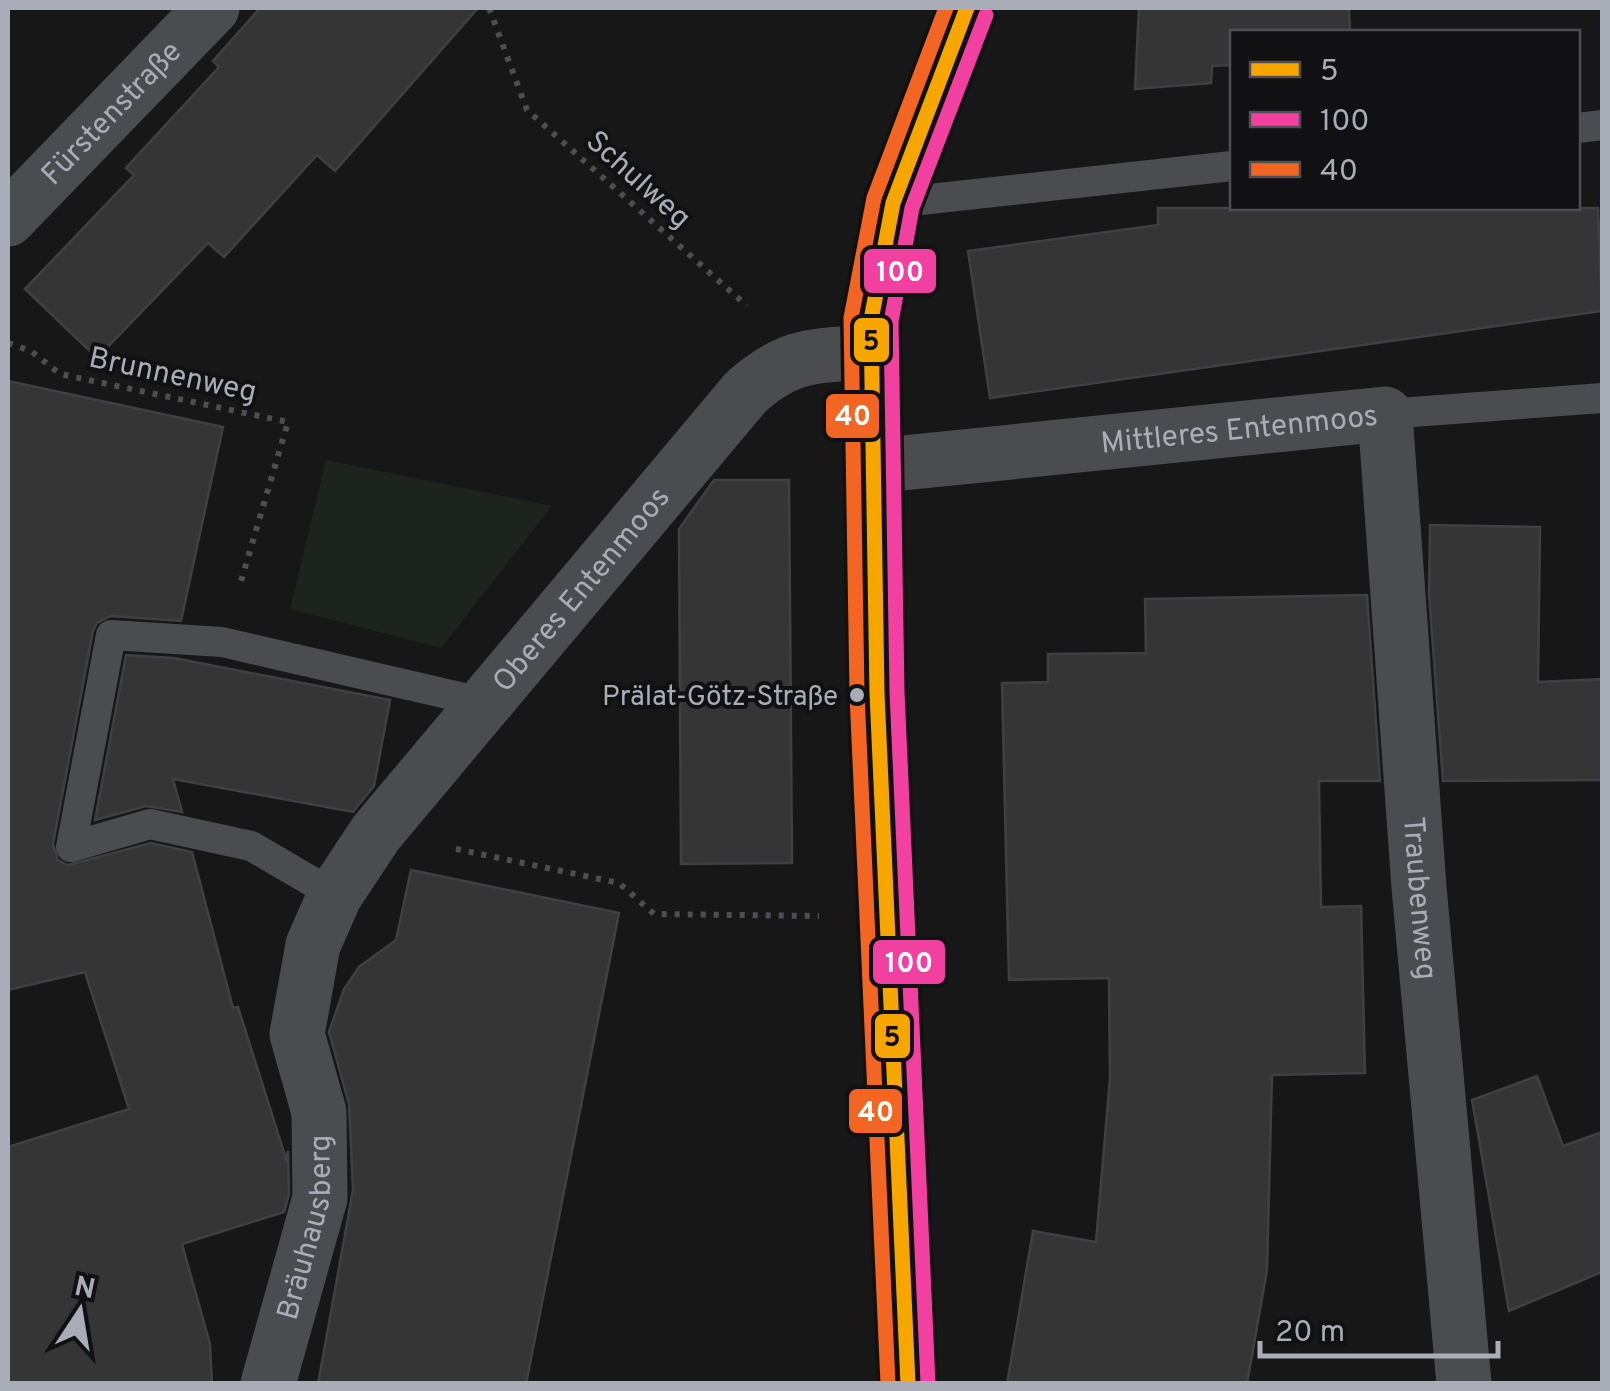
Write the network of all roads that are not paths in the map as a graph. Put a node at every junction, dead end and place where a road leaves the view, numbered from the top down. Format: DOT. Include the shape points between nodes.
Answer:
graph roads {
  1 [pos="212,8"];
  2 [pos="967,8"];
  3 [pos="1230,166"];
  4 [pos="893,203"];
  5 [pos="8,219"];
  6 [pos="870,352"];
  7 [pos="1602,398"];
  8 [pos="1384,414"];
  9 [pos="873,466"];
  10 [pos="486,704"];
  11 [pos="335,894"];
  12 [pos="268,1384"];
  13 [pos="908,1384"];
  14 [pos="1464,1384"];
  1 -- 5 [label="street, Fürstenstraße"];
  2 -- 4 [label="street"];
  3 -- 4 [label="lane"];
  4 -- 6 [label="street"];
  6 -- 9 [label="street"];
  6 -- 10 [label="street, Oberes Entenmoos" via="802,355 746,392"];
  7 -- 8 [label="lane, Mittleres Entenmoos"];
  8 -- 9 [label="street, Mittleres Entenmoos"];
  8 -- 14 [label="street, Traubenweg"];
  9 -- 13 [label="street"];
  10 -- 11 [label="street, Oberes Entenmoos" via="376,833"];
  10 -- 11 [label="lane" via="222,642 111,634 71,847 150,824 251,846"];
  11 -- 12 [label="street, Bräuhausberg" via="313,946 297,1034 319,1112 320,1198"];
}
